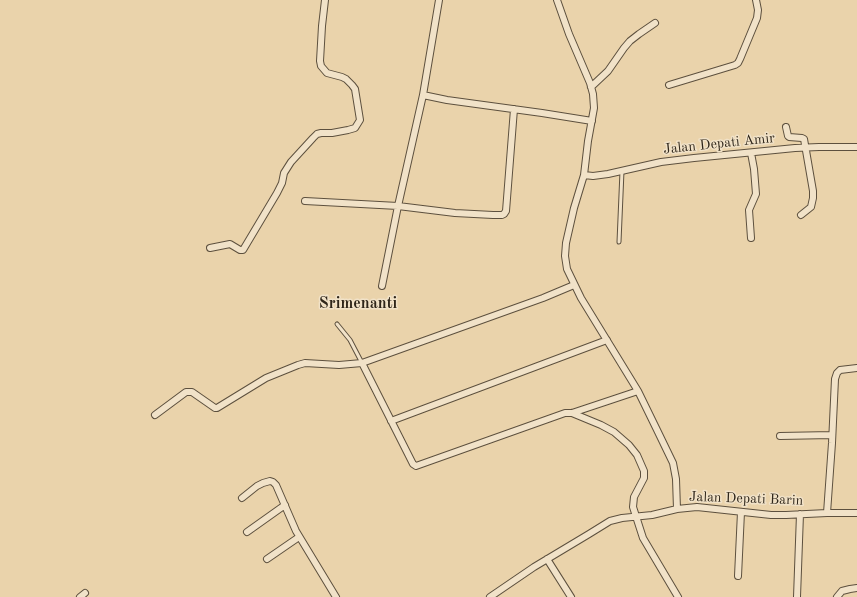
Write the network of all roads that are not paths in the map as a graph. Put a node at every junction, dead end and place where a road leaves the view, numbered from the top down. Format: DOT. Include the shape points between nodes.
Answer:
graph roads {
  1 [pos="325,0"];
  2 [pos="439,0"];
  3 [pos="557,0"];
  4 [pos="756,0"];
  5 [pos="655,23"];
  6 [pos="669,85"];
  7 [pos="591,87"];
  8 [pos="423,95"];
  9 [pos="514,109"];
  10 [pos="592,121"];
  11 [pos="786,127"];
  12 [pos="857,147"];
  13 [pos="805,148"];
  14 [pos="751,152"];
  15 [pos="622,171"];
  16 [pos="584,175"];
  17 [pos="304,201"];
  18 [pos="398,206"];
  19 [pos="801,215"];
  20 [pos="751,238"];
  21 [pos="619,242"];
  22 [pos="210,248"];
  23 [pos="574,285"];
  24 [pos="382,286"];
  25 [pos="337,324"];
  26 [pos="607,340"];
  27 [pos="362,363"];
  28 [pos="857,368"];
  29 [pos="638,391"];
  30 [pos="572,414"];
  31 [pos="155,415"];
  32 [pos="391,421"];
  33 [pos="832,435"];
  34 [pos="780,436"];
  35 [pos="242,498"];
  36 [pos="285,506"];
  37 [pos="677,509"];
  38 [pos="741,512"];
  39 [pos="827,513"];
  40 [pos="857,513"];
  41 [pos="800,514"];
  42 [pos="636,517"];
  43 [pos="247,532"];
  44 [pos="299,537"];
  45 [pos="267,559"];
  46 [pos="547,559"];
  47 [pos="738,576"];
  48 [pos="857,588"];
  49 [pos="336,597"];
  50 [pos="490,597"];
  51 [pos="572,597"];
  52 [pos="678,597"];
  53 [pos="797,597"];
  54 [pos="837,597"];
  1 -- 22 [label="street" via="321,66 327,72 352,84 360,120 355,128 317,134 291,162 277,193 243,250 230,244"];
  2 -- 8 [label="street"];
  3 -- 7 [label="street"];
  4 -- 6 [label="street" via="757,18 738,63"];
  5 -- 7 [label="street" via="630,41 608,71"];
  7 -- 10 [label="street" via="594,108"];
  8 -- 9 [label="street"];
  8 -- 18 [label="street"];
  9 -- 10 [label="street"];
  9 -- 18 [label="street" via="504,214 455,213"];
  10 -- 16 [label="street"];
  11 -- 13 [label="street" via="789,138 803,138"];
  12 -- 13 [label="street, Jalan Depati Amir"];
  13 -- 14 [label="street, Jalan Depati Amir"];
  13 -- 19 [label="street" via="813,198 811,206"];
  14 -- 15 [label="street, Jalan Depati Amir" via="661,162"];
  14 -- 20 [label="street" via="756,194 749,210"];
  15 -- 16 [label="street, Jalan Depati Amir"];
  15 -- 21 [label="lane"];
  16 -- 23 [label="street" via="564,256"];
  17 -- 18 [label="street"];
  18 -- 24 [label="street"];
  23 -- 26 [label="street"];
  23 -- 27 [label="street"];
  25 -- 27 [label="lane" via="350,340"];
  26 -- 29 [label="street"];
  26 -- 32 [label="street"];
  27 -- 31 [label="street" via="339,366 305,363 298,365 266,378 217,408 192,392 186,392"];
  27 -- 32 [label="street"];
  28 -- 33 [label="street" via="840,370 836,374"];
  29 -- 30 [label="street"];
  29 -- 37 [label="street" via="673,463"];
  30 -- 32 [label="street" via="416,466"];
  30 -- 42 [label="street" via="614,432 637,455 644,478 634,497"];
  33 -- 34 [label="street"];
  33 -- 39 [label="street"];
  35 -- 36 [label="street" via="270,481 276,485"];
  36 -- 43 [label="street"];
  36 -- 44 [label="street"];
  37 -- 38 [label="street, Jalan Depati Barin"];
  37 -- 42 [label="street, Jalan Depati Barin"];
  38 -- 41 [label="street, Jalan Depati Barin"];
  38 -- 47 [label="street"];
  39 -- 40 [label="street, Jalan Depati Barin"];
  39 -- 41 [label="street, Jalan Depati Barin"];
  41 -- 53 [label="street"];
  42 -- 46 [label="street, Jalan Depati Barin" via="610,521"];
  42 -- 52 [label="street" via="643,538"];
  44 -- 45 [label="street"];
  44 -- 49 [label="street"];
  46 -- 50 [label="street, Jalan Depati Barin"];
  46 -- 51 [label="street"];
  48 -- 54 [label="street" via="842,591"];
}
